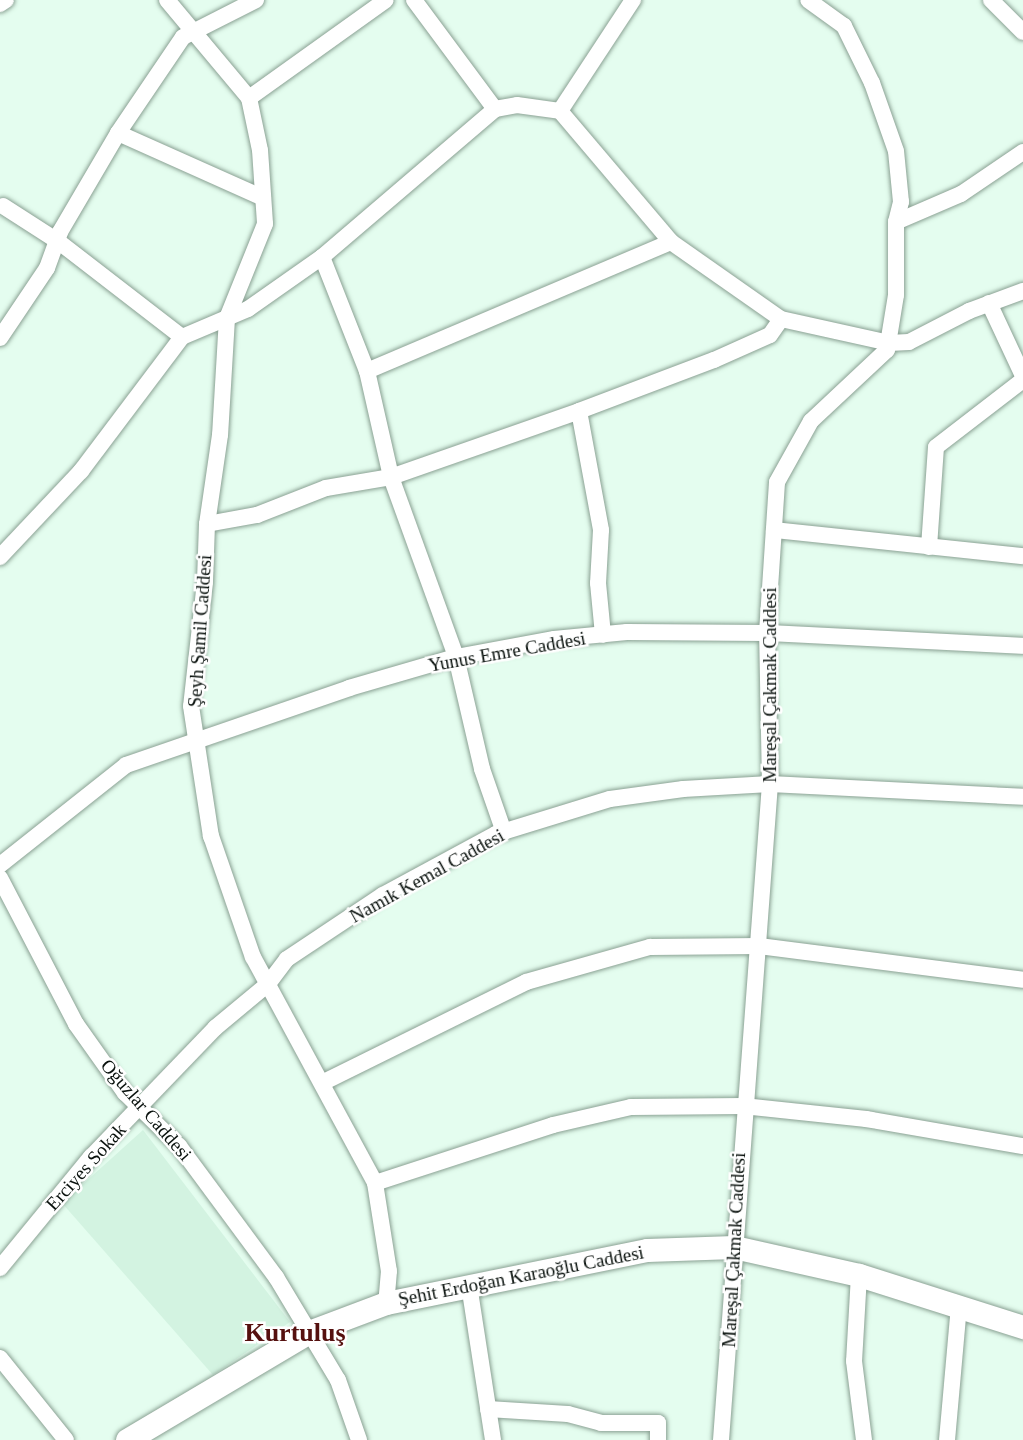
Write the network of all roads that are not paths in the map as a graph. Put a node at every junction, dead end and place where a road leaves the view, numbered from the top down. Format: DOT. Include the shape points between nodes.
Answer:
graph roads {
  1 [pos="6,0"];
  2 [pos="167,0"];
  3 [pos="256,0"];
  4 [pos="386,0"];
  5 [pos="414,0"];
  6 [pos="633,0"];
  7 [pos="808,0"];
  8 [pos="993,1"];
  9 [pos="0,4"];
  10 [pos="193,31"];
  11 [pos="1023,32"];
  12 [pos="248,98"];
  13 [pos="495,108"];
  14 [pos="560,110"];
  15 [pos="118,133"];
  16 [pos="1023,152"];
  17 [pos="263,198"];
  18 [pos="3,206"];
  19 [pos="896,222"];
  20 [pos="60,242"];
  21 [pos="671,242"];
  22 [pos="322,257"];
  23 [pos="1023,291"];
  24 [pos="989,303"];
  25 [pos="227,318"];
  26 [pos="780,319"];
  27 [pos="182,337"];
  28 [pos="0,338"];
  29 [pos="888,343"];
  30 [pos="367,371"];
  31 [pos="1023,378"];
  32 [pos="579,411"];
  33 [pos="391,477"];
  34 [pos="207,524"];
  35 [pos="774,530"];
  36 [pos="929,547"];
  37 [pos="1023,556"];
  38 [pos="0,557"];
  39 [pos="767,633"];
  40 [pos="603,635"];
  41 [pos="1023,646"];
  42 [pos="456,657"];
  43 [pos="200,742"];
  44 [pos="770,784"];
  45 [pos="1023,797"];
  46 [pos="504,831"];
  47 [pos="0,865"];
  48 [pos="0,878"];
  49 [pos="759,947"];
  50 [pos="1023,980"];
  51 [pos="268,984"];
  52 [pos="324,1082"];
  53 [pos="743,1106"];
  54 [pos="141,1108"];
  55 [pos="1023,1146"];
  56 [pos="375,1183"];
  57 [pos="734,1247"];
  58 [pos="0,1268"];
  59 [pos="859,1275"];
  60 [pos="469,1285"];
  61 [pos="386,1303"];
  62 [pos="959,1305"];
  63 [pos="1023,1327"];
  64 [pos="309,1332"];
  65 [pos="0,1358"];
  66 [pos="488,1409"];
  67 [pos="132,1439"];
  68 [pos="66,1440"];
  69 [pos="359,1440"];
  70 [pos="493,1440"];
  71 [pos="658,1440"];
  72 [pos="721,1440"];
  73 [pos="864,1440"];
  74 [pos="947,1440"];
  1 -- 9 [label="street"];
  2 -- 10 [label="street"];
  3 -- 10 [label="street"];
  4 -- 12 [label="street"];
  5 -- 13 [label="street"];
  6 -- 14 [label="street"];
  7 -- 19 [label="street, Mareşal Çakmak Caddesi" via="844,26 872,83 896,151 901,202"];
  8 -- 11 [label="street"];
  10 -- 12 [label="street"];
  10 -- 15 [label="street" via="183,37"];
  12 -- 17 [label="street, Şeyh Şamil Caddesi"];
  13 -- 14 [label="street" via="517,105"];
  13 -- 22 [label="street"];
  14 -- 21 [label="street"];
  15 -- 17 [label="street"];
  15 -- 20 [label="street" via="60,232"];
  16 -- 19 [label="street" via="961,194"];
  17 -- 25 [label="street, Şeyh Şamil Caddesi" via="265,224"];
  18 -- 20 [label="street"];
  19 -- 29 [label="street, Mareşal Çakmak Caddesi" via="896,295"];
  20 -- 27 [label="street"];
  20 -- 28 [label="street"];
  21 -- 26 [label="street"];
  21 -- 30 [label="street"];
  22 -- 25 [label="street" via="248,309"];
  22 -- 30 [label="street"];
  23 -- 24 [label="street"];
  24 -- 29 [label="street" via="909,342"];
  24 -- 31 [label="street"];
  25 -- 27 [label="street"];
  25 -- 34 [label="street, Şeyh Şamil Caddesi" via="220,435"];
  26 -- 29 [label="street"];
  26 -- 32 [label="street" via="769,335"];
  27 -- 38 [label="street" via="81,471"];
  29 -- 35 [label="street, Mareşal Çakmak Caddesi" via="887,350 811,421 777,482"];
  30 -- 33 [label="street"];
  31 -- 36 [label="street" via="936,447"];
  32 -- 33 [label="street"];
  32 -- 40 [label="street" via="601,530 598,583"];
  33 -- 34 [label="street" via="326,488 257,515"];
  33 -- 42 [label="street"];
  34 -- 43 [label="street, Şeyh Şamil Caddesi" via="191,706"];
  35 -- 36 [label="street"];
  35 -- 39 [label="street, Mareşal Çakmak Caddesi"];
  36 -- 37 [label="street"];
  39 -- 40 [label="street, Yunus Emre Caddesi"];
  39 -- 41 [label="street, Yunus Emre Caddesi"];
  39 -- 44 [label="street, Mareşal Çakmak Caddesi"];
  40 -- 42 [label="street, Yunus Emre Caddesi"];
  42 -- 43 [label="street, Yunus Emre Caddesi" via="349,688"];
  42 -- 46 [label="street" via="482,769"];
  43 -- 47 [label="street, Yunus Emre Caddesi" via="126,765"];
  43 -- 51 [label="street, Şeyh Şamil Caddesi" via="211,836 253,957"];
  44 -- 45 [label="street, Namık Kemal Caddesi"];
  44 -- 46 [label="street, Namık Kemal Caddesi" via="610,799"];
  44 -- 49 [label="street, Mareşal Çakmak Caddesi"];
  46 -- 51 [label="street, Namık Kemal Caddesi" via="383,895 286,959"];
  48 -- 54 [label="street, Oğuzlar Caddesi" via="76,1024"];
  49 -- 50 [label="street"];
  49 -- 52 [label="street" via="650,947 526,982"];
  49 -- 53 [label="street, Mareşal Çakmak Caddesi"];
  51 -- 52 [label="street, Şeyh Şamil Caddesi"];
  51 -- 54 [label="street, Erciyes Sokak" via="215,1028"];
  52 -- 56 [label="street, Şeyh Şamil Caddesi"];
  53 -- 55 [label="street" via="866,1119"];
  53 -- 56 [label="street" via="631,1107 553,1125"];
  53 -- 57 [label="street, Mareşal Çakmak Caddesi"];
  54 -- 58 [label="street, Erciyes Sokak" via="91,1157"];
  54 -- 64 [label="street, Oğuzlar Caddesi" via="179,1146 276,1276"];
  56 -- 61 [label="street, Şeyh Şamil Caddesi" via="388,1271"];
  57 -- 59 [label="main road, Şehit Erdoğan Karaoğlu Caddesi"];
  57 -- 60 [label="main road, Şehit Erdoğan Karaoğlu Caddesi" via="647,1250"];
  57 -- 72 [label="street, Mareşal Çakmak Caddesi"];
  59 -- 62 [label="main road, Şehit Erdoğan Karaoğlu Caddesi"];
  59 -- 73 [label="street" via="854,1361"];
  60 -- 61 [label="main road, Şehit Erdoğan Karaoğlu Caddesi"];
  60 -- 66 [label="street"];
  61 -- 64 [label="main road, Şehit Erdoğan Karaoğlu Caddesi"];
  62 -- 63 [label="main road, Şehit Erdoğan Karaoğlu Caddesi"];
  62 -- 74 [label="street"];
  64 -- 67 [label="main road, Şehit Erdoğan Karaoğlu Caddesi"];
  64 -- 69 [label="street, Oğuzlar Caddesi" via="338,1380"];
  65 -- 68 [label="street"];
  66 -- 70 [label="street"];
  66 -- 71 [label="street" via="568,1414 601,1423 658,1423"];
}
